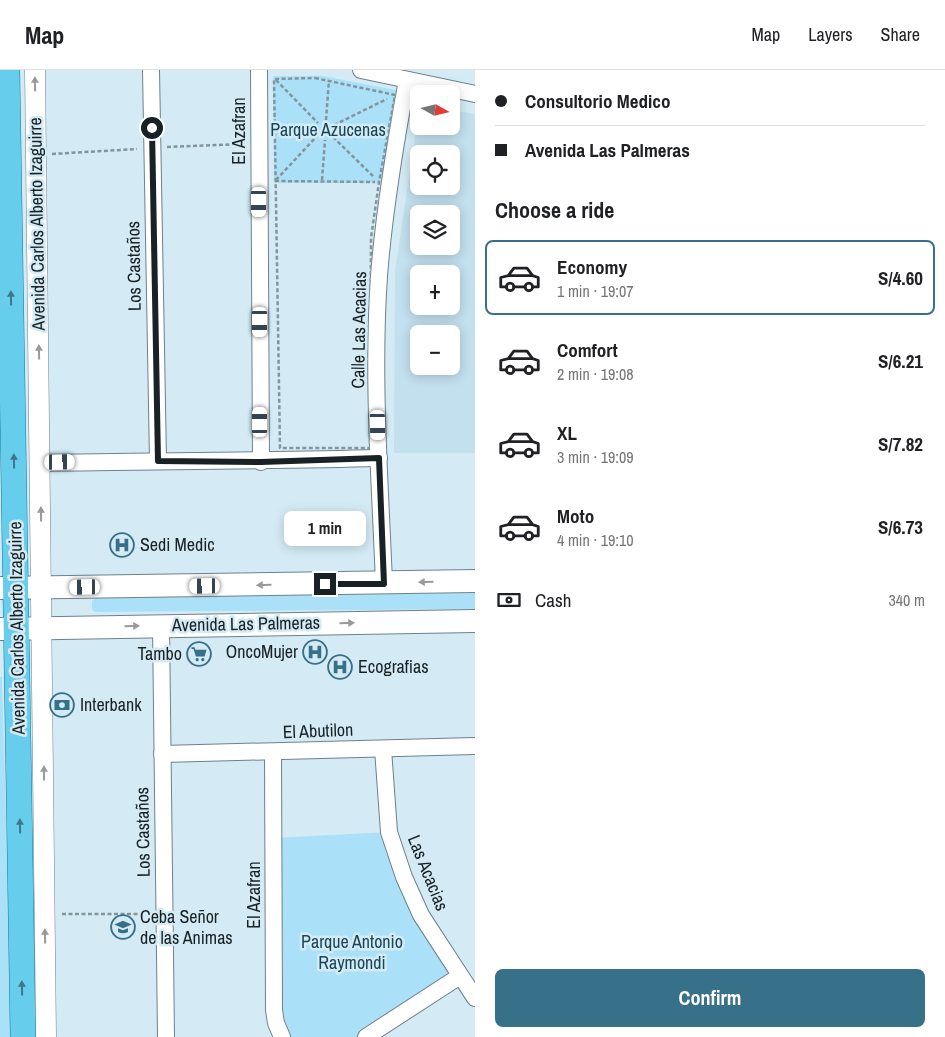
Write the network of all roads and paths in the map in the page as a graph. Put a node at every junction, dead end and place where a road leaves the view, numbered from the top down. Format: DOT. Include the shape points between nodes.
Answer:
graph roads {
  1 [pos="7,70"];
  2 [pos="35,70"];
  3 [pos="151,70"];
  4 [pos="361,70"];
  5 [pos="264,72"];
  6 [pos="274,79"];
  7 [pos="329,80"];
  8 [pos="407,80"];
  9 [pos="475,94"];
  10 [pos="396,95"];
  11 [pos="326,120"];
  12 [pos="318,123"];
  13 [pos="334,125"];
  14 [pos="275,127"];
  15 [pos="316,129"];
  16 [pos="335,132"];
  17 [pos="317,136"];
  18 [pos="333,137"];
  19 [pos="387,137"];
  20 [pos="325,140"];
  21 [pos="322,180"];
  22 [pos="267,181"];
  23 [pos="379,182"];
  24 [pos="379,458"];
  25 [pos="158,461"];
  26 [pos="261,462"];
  27 [pos="40,463"];
  28 [pos="475,581"];
  29 [pos="384,584"];
  30 [pos="8,588"];
  31 [pos="42,588"];
  32 [pos="475,620"];
  33 [pos="161,626"];
  34 [pos="43,628"];
  35 [pos="8,629"];
  36 [pos="475,746"];
  37 [pos="383,749"];
  38 [pos="273,752"];
  39 [pos="162,754"];
  40 [pos="45,914"];
  41 [pos="164,914"];
  42 [pos="460,976"];
  43 [pos="475,998"];
  44 [pos="23,1037"];
  45 [pos="46,1037"];
  46 [pos="166,1037"];
  47 [pos="282,1037"];
  48 [pos="366,1037"];
  30 -- 1 [label="main road, Avenida Carlos Alberto Izaguirre, one-way"];
  27 -- 2 [label="street, Avenida Carlos Alberto Izaguirre, one-way"];
  3 -- 25 [label="street, Los Castaños"];
  4 -- 8 [label="street"];
  5 -- 6 [label="path"];
  5 -- 22 [label="street, El Azafran"];
  6 -- 7 [label="path"];
  6 -- 12 [label="path"];
  6 -- 14 [label="path"];
  7 -- 10 [label="path"];
  7 -- 11 [label="path"];
  8 -- 9 [label="street"];
  8 -- 24 [label="street, Calle Las Acacias" via="388,194 379,276"];
  10 -- 13 [label="path"];
  10 -- 19 [label="path"];
  14 -- 15 [label="path"];
  14 -- 22 [label="path"];
  16 -- 19 [label="path"];
  17 -- 22 [label="path"];
  18 -- 23 [label="path"];
  19 -- 23 [label="path"];
  20 -- 21 [label="path"];
  21 -- 22 [label="path"];
  21 -- 23 [label="path"];
  22 -- 23 [label="path" via="280,448 370,448 371,238"];
  22 -- 26 [label="street, El Azafran"];
  24 -- 26 [label="street"];
  24 -- 29 [label="street, Calle Las Acacias"];
  25 -- 26 [label="street"];
  25 -- 27 [label="street"];
  31 -- 27 [label="street, Avenida Carlos Alberto Izaguirre, one-way"];
  28 -- 29 [label="main road, one-way"];
  29 -- 31 [label="main road, one-way"];
  30 -- 31 [label="main road"];
  30 -- 35 [label="main road, Avenida Carlos Alberto Izaguirre"];
  31 -- 34 [label="street, Avenida Carlos Alberto Izaguirre"];
  33 -- 32 [label="main road, Avenida Las Palmeras, one-way"];
  34 -- 33 [label="main road, Avenida Las Palmeras, one-way"];
  33 -- 39 [label="street, Los Castaños"];
  34 -- 35 [label="main road, Avenida Las Palmeras"];
  40 -- 34 [label="street, Avenida Carlos Alberto Izaguirre, one-way"];
  44 -- 35 [label="main road, Avenida Carlos Alberto Izaguirre, one-way"];
  36 -- 37 [label="street, El Abutilon"];
  37 -- 38 [label="street, El Abutilon"];
  37 -- 42 [label="street, Las Acacias" via="389,832 400,865 421,915"];
  38 -- 39 [label="street, El Abutilon"];
  38 -- 47 [label="street, El Azafran" via="274,1010"];
  39 -- 41 [label="street, Los Castaños"];
  40 -- 41 [label="path"];
  45 -- 40 [label="street, Avenida Carlos Alberto Izaguirre, one-way"];
  41 -- 46 [label="street, Los Castaños"];
  42 -- 43 [label="street, Las Acacias"];
  42 -- 48 [label="street"];
}
